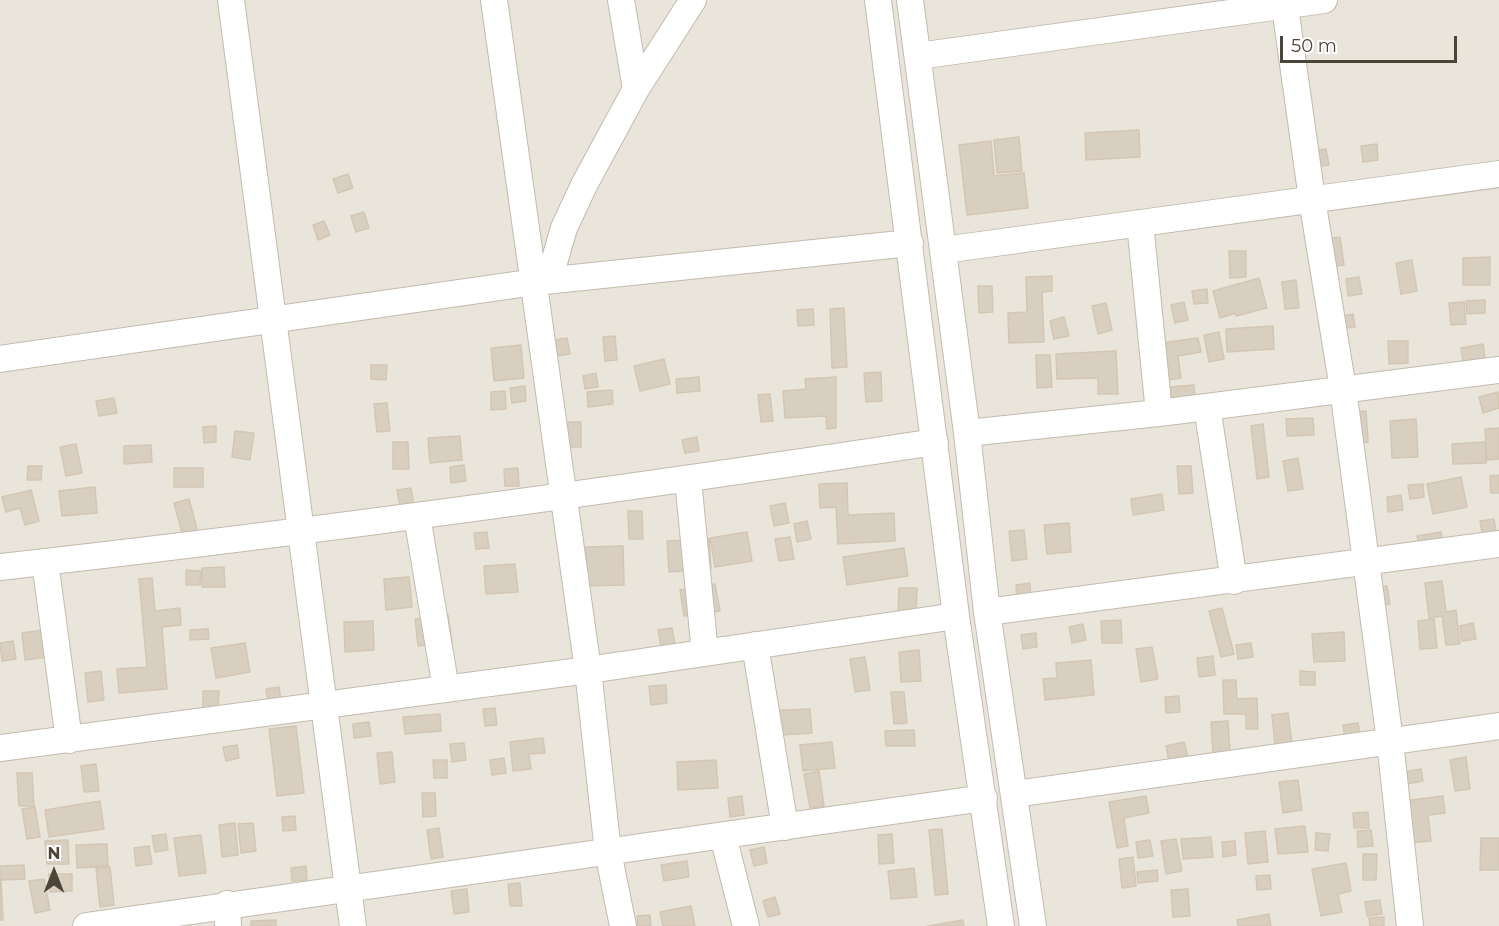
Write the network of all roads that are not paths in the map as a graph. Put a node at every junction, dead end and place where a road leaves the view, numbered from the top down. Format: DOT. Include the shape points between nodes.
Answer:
graph roads {
  1 [pos="231,0"];
  2 [pos="494,0"];
  3 [pos="621,0"];
  4 [pos="693,0"];
  5 [pos="878,0"];
  6 [pos="910,0"];
  7 [pos="1324,0"];
  8 [pos="1284,3"];
  9 [pos="918,56"];
  10 [pos="636,89"];
  11 [pos="1499,174"];
  12 [pos="1312,199"];
  13 [pos="1140,223"];
  14 [pos="910,243"];
  15 [pos="944,250"];
  16 [pos="542,281"];
  17 [pos="274,321"];
  18 [pos="0,359"];
  19 [pos="1499,370"];
  20 [pos="1343,389"];
  21 [pos="1207,407"];
  22 [pos="1159,412"];
  23 [pos="967,433"];
  24 [pos="935,442"];
  25 [pos="688,480"];
  26 [pos="563,497"];
  27 [pos="417,516"];
  28 [pos="302,531"];
  29 [pos="1499,544"];
  30 [pos="45,562"];
  31 [pos="1365,563"];
  32 [pos="0,567"];
  33 [pos="1234,581"];
  34 [pos="987,612"];
  35 [pos="956,616"];
  36 [pos="755,645"];
  37 [pos="705,653"];
  38 [pos="588,670"];
  39 [pos="446,688"];
  40 [pos="323,705"];
  41 [pos="1499,726"];
  42 [pos="69,740"];
  43 [pos="1390,741"];
  44 [pos="0,748"];
  45 [pos="1015,794"];
  46 [pos="984,798"];
  47 [pos="785,827"];
  48 [pos="723,836"];
  49 [pos="608,852"];
  50 [pos="348,888"];
  51 [pos="228,915"];
  52 [pos="86,926"];
  53 [pos="353,926"];
  54 [pos="623,926"];
  55 [pos="746,926"];
  56 [pos="1001,926"];
  57 [pos="1033,926"];
  58 [pos="1410,926"];
  1 -- 17 [label="street"];
  2 -- 16 [label="street"];
  3 -- 10 [label="street"];
  4 -- 10 [label="street"];
  5 -- 14 [label="street"];
  6 -- 9 [label="street"];
  7 -- 8 [label="street"];
  8 -- 9 [label="street"];
  8 -- 12 [label="street"];
  9 -- 15 [label="street"];
  10 -- 16 [label="street" via="564,228"];
  11 -- 12 [label="street"];
  12 -- 13 [label="street"];
  12 -- 20 [label="street"];
  13 -- 15 [label="street"];
  13 -- 22 [label="street"];
  14 -- 16 [label="street"];
  14 -- 24 [label="street"];
  15 -- 23 [label="street"];
  16 -- 17 [label="street"];
  16 -- 26 [label="street"];
  17 -- 18 [label="street"];
  17 -- 28 [label="street"];
  19 -- 20 [label="street"];
  20 -- 21 [label="street"];
  20 -- 31 [label="street"];
  21 -- 22 [label="street"];
  21 -- 33 [label="street"];
  22 -- 23 [label="street"];
  23 -- 34 [label="street"];
  24 -- 25 [label="street"];
  24 -- 35 [label="street"];
  25 -- 26 [label="street"];
  25 -- 37 [label="street"];
  26 -- 27 [label="street"];
  26 -- 38 [label="street"];
  27 -- 28 [label="street"];
  27 -- 39 [label="street"];
  28 -- 30 [label="street"];
  28 -- 40 [label="street"];
  29 -- 31 [label="street"];
  30 -- 32 [label="street"];
  30 -- 42 [label="street"];
  31 -- 33 [label="street"];
  31 -- 43 [label="street"];
  33 -- 34 [label="street"];
  34 -- 45 [label="street"];
  35 -- 36 [label="street"];
  35 -- 46 [label="street"];
  36 -- 37 [label="street"];
  36 -- 47 [label="street"];
  37 -- 38 [label="street"];
  38 -- 39 [label="street"];
  38 -- 49 [label="street"];
  39 -- 40 [label="street"];
  40 -- 42 [label="street"];
  40 -- 50 [label="street"];
  41 -- 43 [label="street"];
  42 -- 44 [label="street"];
  43 -- 45 [label="street"];
  43 -- 58 [label="street"];
  45 -- 57 [label="street"];
  46 -- 47 [label="street"];
  46 -- 56 [label="street"];
  47 -- 48 [label="street"];
  48 -- 49 [label="street"];
  48 -- 55 [label="street"];
  49 -- 50 [label="street"];
  49 -- 54 [label="street"];
  50 -- 51 [label="street"];
  50 -- 53 [label="street"];
  51 -- 52 [label="street"];
}
